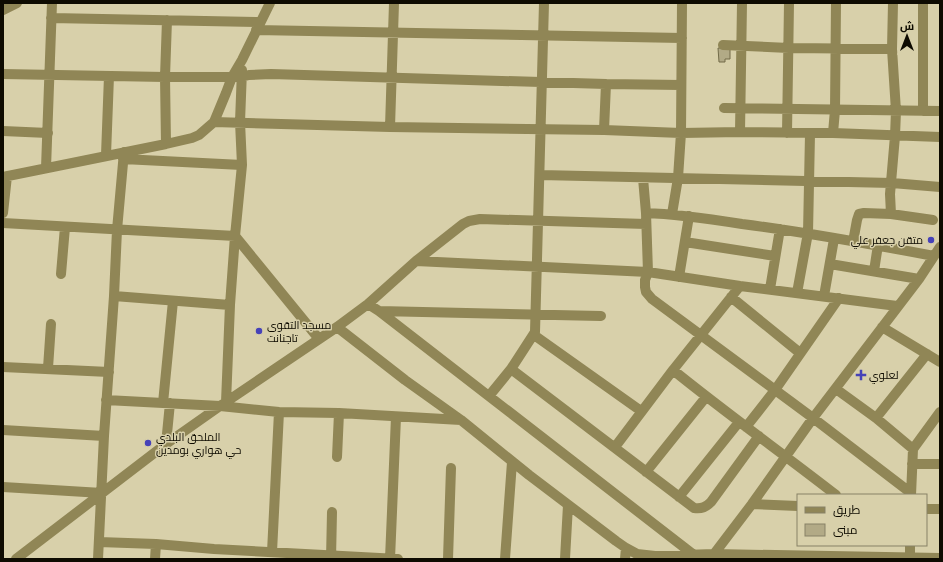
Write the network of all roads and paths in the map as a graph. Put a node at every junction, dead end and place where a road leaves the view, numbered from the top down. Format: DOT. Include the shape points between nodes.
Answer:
graph roads {
  1 [pos="17,3"];
  2 [pos="52,3"];
  3 [pos="270,3"];
  4 [pos="394,3"];
  5 [pos="544,3"];
  6 [pos="682,3"];
  7 [pos="742,3"];
  8 [pos="789,3"];
  9 [pos="836,3"];
  10 [pos="893,3"];
  11 [pos="923,3"];
  12 [pos="3,10"];
  13 [pos="51,18"];
  14 [pos="167,20"];
  15 [pos="258,26"];
  16 [pos="393,32"];
  17 [pos="543,35"];
  18 [pos="682,38"];
  19 [pos="723,45"];
  20 [pos="742,47"];
  21 [pos="789,48"];
  22 [pos="835,49"];
  23 [pos="892,49"];
  24 [pos="3,74"];
  25 [pos="49,74"];
  26 [pos="108,76"];
  27 [pos="165,77"];
  28 [pos="236,77"];
  29 [pos="392,79"];
  30 [pos="541,82"];
  31 [pos="606,84"];
  32 [pos="681,85"];
  33 [pos="724,108"];
  34 [pos="740,108"];
  35 [pos="787,110"];
  36 [pos="835,110"];
  37 [pos="940,110"];
  38 [pos="896,111"];
  39 [pos="923,111"];
  40 [pos="214,122"];
  41 [pos="240,122"];
  42 [pos="390,127"];
  43 [pos="540,130"];
  44 [pos="604,130"];
  45 [pos="3,132"];
  46 [pos="740,132"];
  47 [pos="48,133"];
  48 [pos="681,133"];
  49 [pos="787,133"];
  50 [pos="833,133"];
  51 [pos="810,134"];
  52 [pos="895,136"];
  53 [pos="940,137"];
  54 [pos="166,144"];
  55 [pos="106,155"];
  56 [pos="123,156"];
  57 [pos="242,165"];
  58 [pos="46,168"];
  59 [pos="540,175"];
  60 [pos="5,176"];
  61 [pos="643,178"];
  62 [pos="678,178"];
  63 [pos="809,182"];
  64 [pos="892,183"];
  65 [pos="940,187"];
  66 [pos="3,213"];
  67 [pos="646,213"];
  68 [pos="672,214"];
  69 [pos="891,214"];
  70 [pos="689,216"];
  71 [pos="934,220"];
  72 [pos="538,222"];
  73 [pos="3,223"];
  74 [pos="646,224"];
  75 [pos="65,227"];
  76 [pos="780,229"];
  77 [pos="117,230"];
  78 [pos="808,233"];
  79 [pos="235,236"];
  80 [pos="834,239"];
  81 [pos="685,242"];
  82 [pos="853,242"];
  83 [pos="878,245"];
  84 [pos="940,247"];
  85 [pos="775,256"];
  86 [pos="934,256"];
  87 [pos="416,261"];
  88 [pos="830,264"];
  89 [pos="536,266"];
  90 [pos="874,271"];
  91 [pos="648,272"];
  92 [pos="61,274"];
  93 [pos="679,277"];
  94 [pos="918,279"];
  95 [pos="740,286"];
  96 [pos="770,289"];
  97 [pos="797,293"];
  98 [pos="114,296"];
  99 [pos="824,296"];
  100 [pos="731,297"];
  101 [pos="839,298"];
  102 [pos="173,301"];
  103 [pos="368,304"];
  104 [pos="230,305"];
  105 [pos="897,306"];
  106 [pos="379,311"];
  107 [pos="536,314"];
  108 [pos="601,316"];
  109 [pos="51,324"];
  110 [pos="337,327"];
  111 [pos="882,327"];
  112 [pos="701,334"];
  113 [pos="534,335"];
  114 [pos="319,339"];
  115 [pos="800,353"];
  116 [pos="927,354"];
  117 [pos="940,362"];
  118 [pos="3,367"];
  119 [pos="48,368"];
  120 [pos="511,369"];
  121 [pos="673,370"];
  122 [pos="108,372"];
  123 [pos="836,389"];
  124 [pos="775,390"];
  125 [pos="489,396"];
  126 [pos="706,397"];
  127 [pos="106,400"];
  128 [pos="167,403"];
  129 [pos="223,404"];
  130 [pos="641,411"];
  131 [pos="279,412"];
  132 [pos="940,412"];
  133 [pos="339,413"];
  134 [pos="396,417"];
  135 [pos="813,418"];
  136 [pos="876,418"];
  137 [pos="460,420"];
  138 [pos="743,424"];
  139 [pos="3,430"];
  140 [pos="104,436"];
  141 [pos="759,436"];
  142 [pos="166,444"];
  143 [pos="615,447"];
  144 [pos="913,449"];
  145 [pos="786,456"];
  146 [pos="337,457"];
  147 [pos="512,462"];
  148 [pos="912,464"];
  149 [pos="940,464"];
  150 [pos="451,468"];
  151 [pos="646,472"];
  152 [pos="3,487"];
  153 [pos="102,493"];
  154 [pos="835,494"];
  155 [pos="911,494"];
  156 [pos="679,497"];
  157 [pos="752,504"];
  158 [pos="568,505"];
  159 [pos="797,506"];
  160 [pos="927,509"];
  161 [pos="940,509"];
  162 [pos="332,512"];
  163 [pos="99,542"];
  164 [pos="156,544"];
  165 [pos="910,546"];
  166 [pos="626,548"];
  167 [pos="272,552"];
  168 [pos="214,554"];
  169 [pos="694,554"];
  170 [pos="714,554"];
  171 [pos="331,557"];
  172 [pos="666,557"];
  173 [pos="819,557"];
  174 [pos="910,558"];
  175 [pos="940,558"];
  176 [pos="16,559"];
  177 [pos="98,559"];
  178 [pos="155,559"];
  179 [pos="392,559"];
  180 [pos="448,559"];
  181 [pos="505,559"];
  182 [pos="564,559"];
  183 [pos="625,559"];
  1 -- 12 [label="street"];
  2 -- 13 [label="street"];
  3 -- 15 [label="street"];
  4 -- 16 [label="street"];
  5 -- 17 [label="street"];
  6 -- 18 [label="street"];
  7 -- 20 [label="street"];
  8 -- 21 [label="street"];
  9 -- 22 [label="street"];
  10 -- 23 [label="street"];
  11 -- 39 [label="street"];
  13 -- 14 [label="street"];
  13 -- 25 [label="street"];
  14 -- 15 [label="street"];
  14 -- 27 [label="street"];
  15 -- 16 [label="street"];
  15 -- 28 [label="street"];
  16 -- 17 [label="street"];
  16 -- 29 [label="street"];
  17 -- 18 [label="street"];
  17 -- 30 [label="street"];
  18 -- 32 [label="street"];
  19 -- 20 [label="street"];
  20 -- 21 [label="street"];
  20 -- 34 [label="street"];
  21 -- 22 [label="street"];
  21 -- 35 [label="street"];
  22 -- 23 [label="street"];
  22 -- 36 [label="street"];
  23 -- 38 [label="street"];
  24 -- 25 [label="street"];
  25 -- 26 [label="street"];
  25 -- 47 [label="street"];
  26 -- 27 [label="street"];
  26 -- 55 [label="street"];
  27 -- 28 [label="street"];
  27 -- 54 [label="street"];
  28 -- 29 [label="street" via="271,74"];
  28 -- 40 [label="street"];
  28 -- 41 [label="street"];
  29 -- 30 [label="street"];
  29 -- 42 [label="street"];
  30 -- 31 [label="street"];
  30 -- 43 [label="street"];
  31 -- 32 [label="street"];
  31 -- 44 [label="street"];
  32 -- 48 [label="street"];
  33 -- 34 [label="street"];
  34 -- 35 [label="street"];
  34 -- 46 [label="street"];
  35 -- 36 [label="street"];
  35 -- 49 [label="street"];
  36 -- 38 [label="street"];
  36 -- 50 [label="street"];
  37 -- 39 [label="street"];
  38 -- 39 [label="street"];
  38 -- 52 [label="street"];
  40 -- 41 [label="street"];
  40 -- 54 [label="street" via="192,138"];
  41 -- 42 [label="street"];
  41 -- 57 [label="street"];
  42 -- 43 [label="street"];
  43 -- 44 [label="street"];
  43 -- 59 [label="street"];
  44 -- 48 [label="street"];
  45 -- 47 [label="street"];
  46 -- 48 [label="street"];
  46 -- 49 [label="street"];
  47 -- 58 [label="street"];
  48 -- 62 [label="street"];
  49 -- 51 [label="street"];
  50 -- 51 [label="street"];
  50 -- 52 [label="street"];
  51 -- 63 [label="street"];
  52 -- 53 [label="street"];
  52 -- 64 [label="street"];
  54 -- 56 [label="street"];
  55 -- 56 [label="street"];
  55 -- 58 [label="street"];
  56 -- 57 [label="street"];
  56 -- 77 [label="street"];
  57 -- 79 [label="street"];
  58 -- 60 [label="street"];
  59 -- 61 [label="street"];
  59 -- 72 [label="street"];
  60 -- 66 [label="street"];
  61 -- 62 [label="street"];
  61 -- 67 [label="street"];
  62 -- 63 [label="street"];
  62 -- 68 [label="street"];
  63 -- 64 [label="street"];
  63 -- 78 [label="street"];
  64 -- 65 [label="street"];
  64 -- 69 [label="street"];
  67 -- 68 [label="street"];
  67 -- 74 [label="street"];
  68 -- 70 [label="street"];
  69 -- 71 [label="street"];
  69 -- 82 [label="street" via="859,214"];
  70 -- 76 [label="street"];
  70 -- 81 [label="street"];
  72 -- 74 [label="street"];
  72 -- 87 [label="street" via="480,219 469,221 459,226"];
  72 -- 89 [label="street"];
  73 -- 75 [label="street"];
  74 -- 91 [label="street"];
  75 -- 77 [label="street"];
  75 -- 92 [label="street"];
  76 -- 78 [label="street"];
  76 -- 85 [label="street"];
  77 -- 79 [label="street"];
  77 -- 98 [label="street"];
  78 -- 80 [label="street"];
  78 -- 97 [label="street"];
  79 -- 104 [label="street"];
  79 -- 114 [label="street"];
  80 -- 82 [label="street"];
  80 -- 88 [label="street"];
  81 -- 85 [label="street"];
  81 -- 93 [label="street"];
  82 -- 83 [label="street"];
  83 -- 86 [label="street"];
  83 -- 90 [label="street"];
  84 -- 86 [label="street"];
  85 -- 96 [label="street"];
  86 -- 94 [label="street"];
  87 -- 89 [label="street"];
  87 -- 103 [label="street"];
  88 -- 90 [label="street"];
  88 -- 99 [label="street"];
  89 -- 91 [label="street"];
  89 -- 107 [label="street"];
  90 -- 94 [label="street"];
  91 -- 93 [label="street"];
  91 -- 112 [label="street" via="645,287 649,296"];
  93 -- 95 [label="street"];
  94 -- 105 [label="street"];
  95 -- 96 [label="street"];
  95 -- 100 [label="street"];
  96 -- 97 [label="street"];
  97 -- 99 [label="street"];
  98 -- 102 [label="street"];
  98 -- 122 [label="street"];
  99 -- 101 [label="street"];
  100 -- 112 [label="street"];
  100 -- 115 [label="street"];
  101 -- 105 [label="street"];
  101 -- 115 [label="street"];
  102 -- 104 [label="street"];
  102 -- 128 [label="street"];
  103 -- 106 [label="street"];
  103 -- 110 [label="street"];
  104 -- 129 [label="street"];
  105 -- 111 [label="street"];
  106 -- 107 [label="street"];
  106 -- 125 [label="street"];
  107 -- 108 [label="street"];
  107 -- 113 [label="street"];
  109 -- 119 [label="street"];
  110 -- 114 [label="street"];
  110 -- 137 [label="street"];
  111 -- 116 [label="street"];
  111 -- 123 [label="street"];
  112 -- 121 [label="street"];
  112 -- 124 [label="street"];
  113 -- 120 [label="street"];
  113 -- 130 [label="street"];
  114 -- 129 [label="street"];
  115 -- 124 [label="street"];
  116 -- 117 [label="street"];
  116 -- 136 [label="street"];
  118 -- 119 [label="street"];
  119 -- 122 [label="street"];
  120 -- 125 [label="street"];
  120 -- 143 [label="street"];
  121 -- 126 [label="street"];
  121 -- 130 [label="street"];
  122 -- 127 [label="street"];
  123 -- 135 [label="street"];
  123 -- 136 [label="street"];
  124 -- 135 [label="street"];
  124 -- 138 [label="street"];
  125 -- 169 [label="street"];
  126 -- 138 [label="street"];
  126 -- 151 [label="street"];
  127 -- 128 [label="street"];
  127 -- 140 [label="street"];
  128 -- 129 [label="street"];
  128 -- 142 [label="street"];
  129 -- 131 [label="street"];
  129 -- 142 [label="street"];
  130 -- 143 [label="street"];
  131 -- 133 [label="street"];
  131 -- 167 [label="street"];
  132 -- 144 [label="street"];
  133 -- 134 [label="street"];
  133 -- 146 [label="street"];
  134 -- 137 [label="street"];
  134 -- 179 [label="street"];
  135 -- 145 [label="street"];
  135 -- 155 [label="street"];
  136 -- 144 [label="street"];
  137 -- 147 [label="street"];
  138 -- 141 [label="street"];
  138 -- 156 [label="street"];
  139 -- 140 [label="street"];
  140 -- 153 [label="street"];
  141 -- 145 [label="street"];
  141 -- 156 [label="street" via="706,507 694,508"];
  142 -- 153 [label="street"];
  143 -- 151 [label="street"];
  144 -- 148 [label="street"];
  145 -- 154 [label="street"];
  145 -- 157 [label="street"];
  147 -- 158 [label="street"];
  147 -- 181 [label="street"];
  148 -- 149 [label="street"];
  148 -- 155 [label="street"];
  150 -- 180 [label="street"];
  151 -- 156 [label="street"];
  152 -- 153 [label="street"];
  153 -- 163 [label="street"];
  153 -- 176 [label="street"];
  157 -- 159 [label="street"];
  157 -- 170 [label="street"];
  158 -- 166 [label="street"];
  158 -- 182 [label="street"];
  160 -- 161 [label="street"];
  162 -- 171 [label="street"];
  163 -- 164 [label="street"];
  163 -- 177 [label="street"];
  164 -- 168 [label="street"];
  164 -- 178 [label="street"];
  165 -- 174 [label="street"];
  166 -- 172 [label="street" via="637,554"];
  166 -- 183 [label="street"];
  167 -- 168 [label="street"];
  167 -- 171 [label="street"];
  169 -- 170 [label="street"];
  169 -- 172 [label="street"];
  170 -- 173 [label="street"];
  171 -- 179 [label="street"];
  173 -- 174 [label="street"];
  174 -- 175 [label="street"];
}
